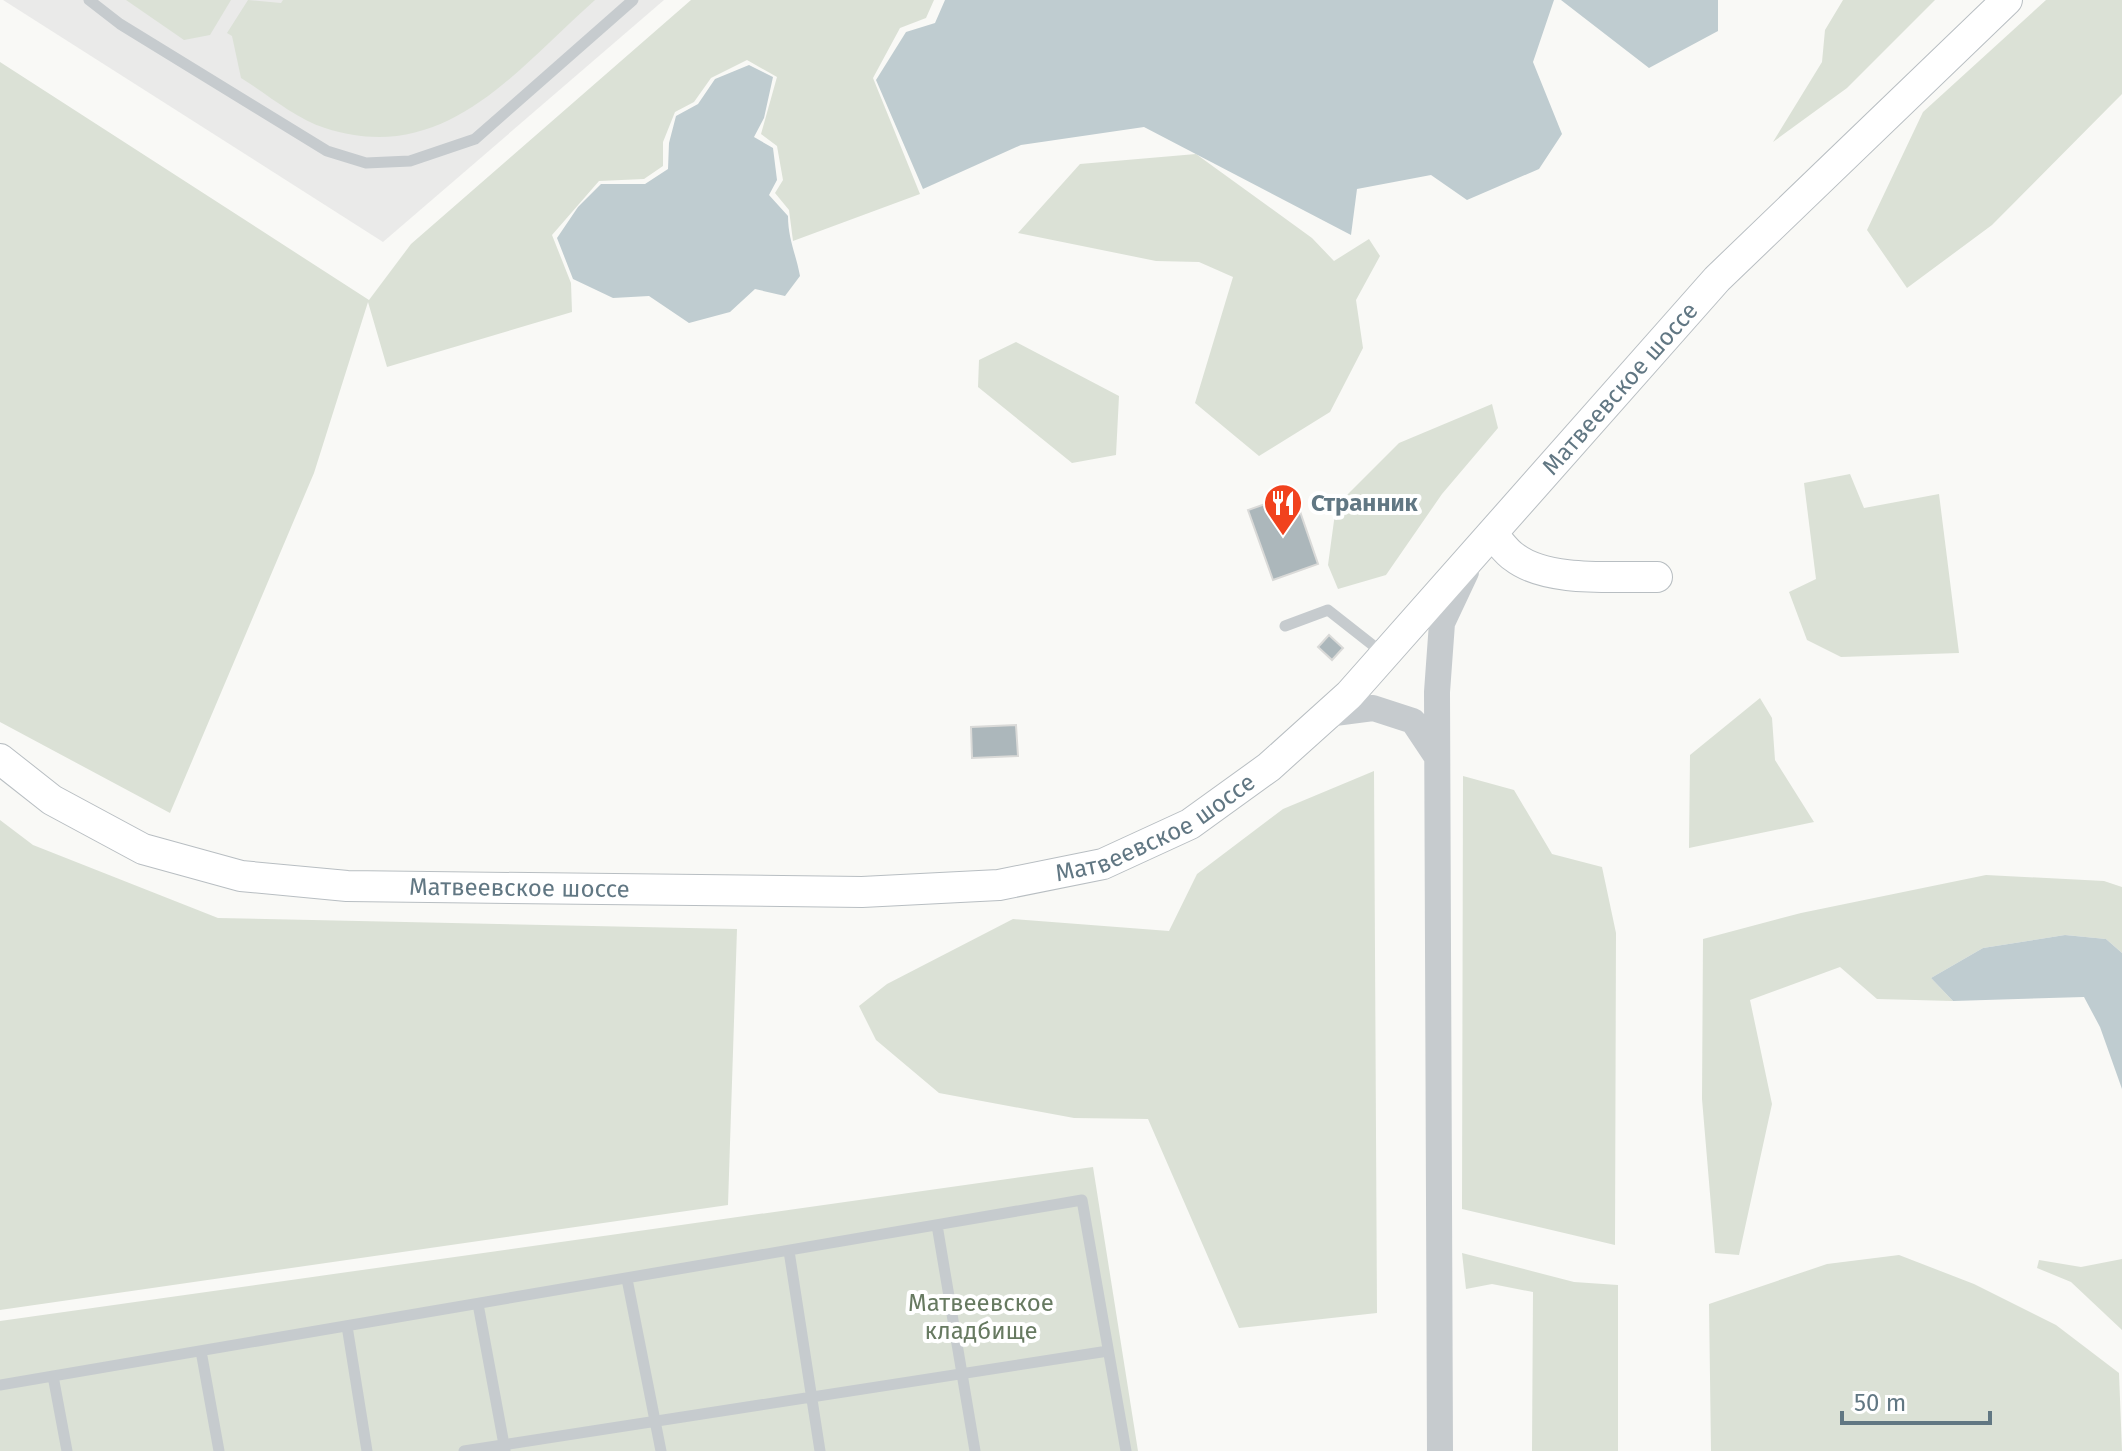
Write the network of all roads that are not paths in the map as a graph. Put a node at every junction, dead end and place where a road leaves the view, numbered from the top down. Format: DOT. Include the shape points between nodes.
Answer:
graph roads {
  1 [pos="89,0"];
  2 [pos="633,0"];
  3 [pos="2007,0"];
  4 [pos="1483,545"];
  5 [pos="1657,577"];
  6 [pos="1285,626"];
  7 [pos="1385,655"];
  8 [pos="1327,714"];
  9 [pos="1437,757"];
  10 [pos="0,759"];
  11 [pos="937,1225"];
  12 [pos="789,1251"];
  13 [pos="627,1279"];
  14 [pos="478,1304"];
  15 [pos="347,1326"];
  16 [pos="201,1351"];
  17 [pos="1108,1351"];
  18 [pos="962,1374"];
  19 [pos="53,1376"];
  20 [pos="0,1385"];
  21 [pos="812,1395"];
  22 [pos="655,1421"];
  23 [pos="504,1448"];
  24 [pos="67,1451"];
  25 [pos="219,1451"];
  26 [pos="367,1451"];
  27 [pos="464,1451"];
  28 [pos="661,1451"];
  29 [pos="820,1451"];
  30 [pos="975,1451"];
  31 [pos="1126,1451"];
  32 [pos="1440,1451"];
  1 -- 2 [label="lane" via="327,151 366,163 410,161 475,139"];
  3 -- 4 [label="main road, Матвеевское шоссе" via="1717,279"];
  4 -- 5 [label="main road" via="1538,569"];
  4 -- 7 [label="main road, Матвеевское шоссе"];
  4 -- 9 [label="street" via="1442,623"];
  6 -- 7 [label="lane" via="1328,610"];
  7 -- 8 [label="main road, Матвеевское шоссе"];
  8 -- 9 [label="street" via="1373,708 1413,721"];
  8 -- 10 [label="main road, Матвеевское шоссе" via="1269,767 1190,824 1103,864 999,885 862,892 347,886 241,876 143,849 52,800"];
  9 -- 32 [label="street"];
  11 -- 12 [label="lane"];
  11 -- 17 [label="lane" via="1082,1200"];
  11 -- 18 [label="lane"];
  12 -- 13 [label="lane"];
  12 -- 21 [label="lane"];
  13 -- 14 [label="lane"];
  13 -- 22 [label="lane"];
  14 -- 15 [label="lane"];
  14 -- 23 [label="lane"];
  15 -- 16 [label="lane"];
  15 -- 26 [label="lane"];
  16 -- 19 [label="lane"];
  16 -- 25 [label="lane"];
  17 -- 18 [label="lane"];
  17 -- 31 [label="lane"];
  18 -- 21 [label="lane"];
  18 -- 30 [label="lane"];
  19 -- 20 [label="lane"];
  19 -- 24 [label="lane"];
  21 -- 22 [label="lane"];
  21 -- 29 [label="lane"];
  22 -- 23 [label="lane"];
  22 -- 28 [label="lane"];
  23 -- 27 [label="lane"];
}
